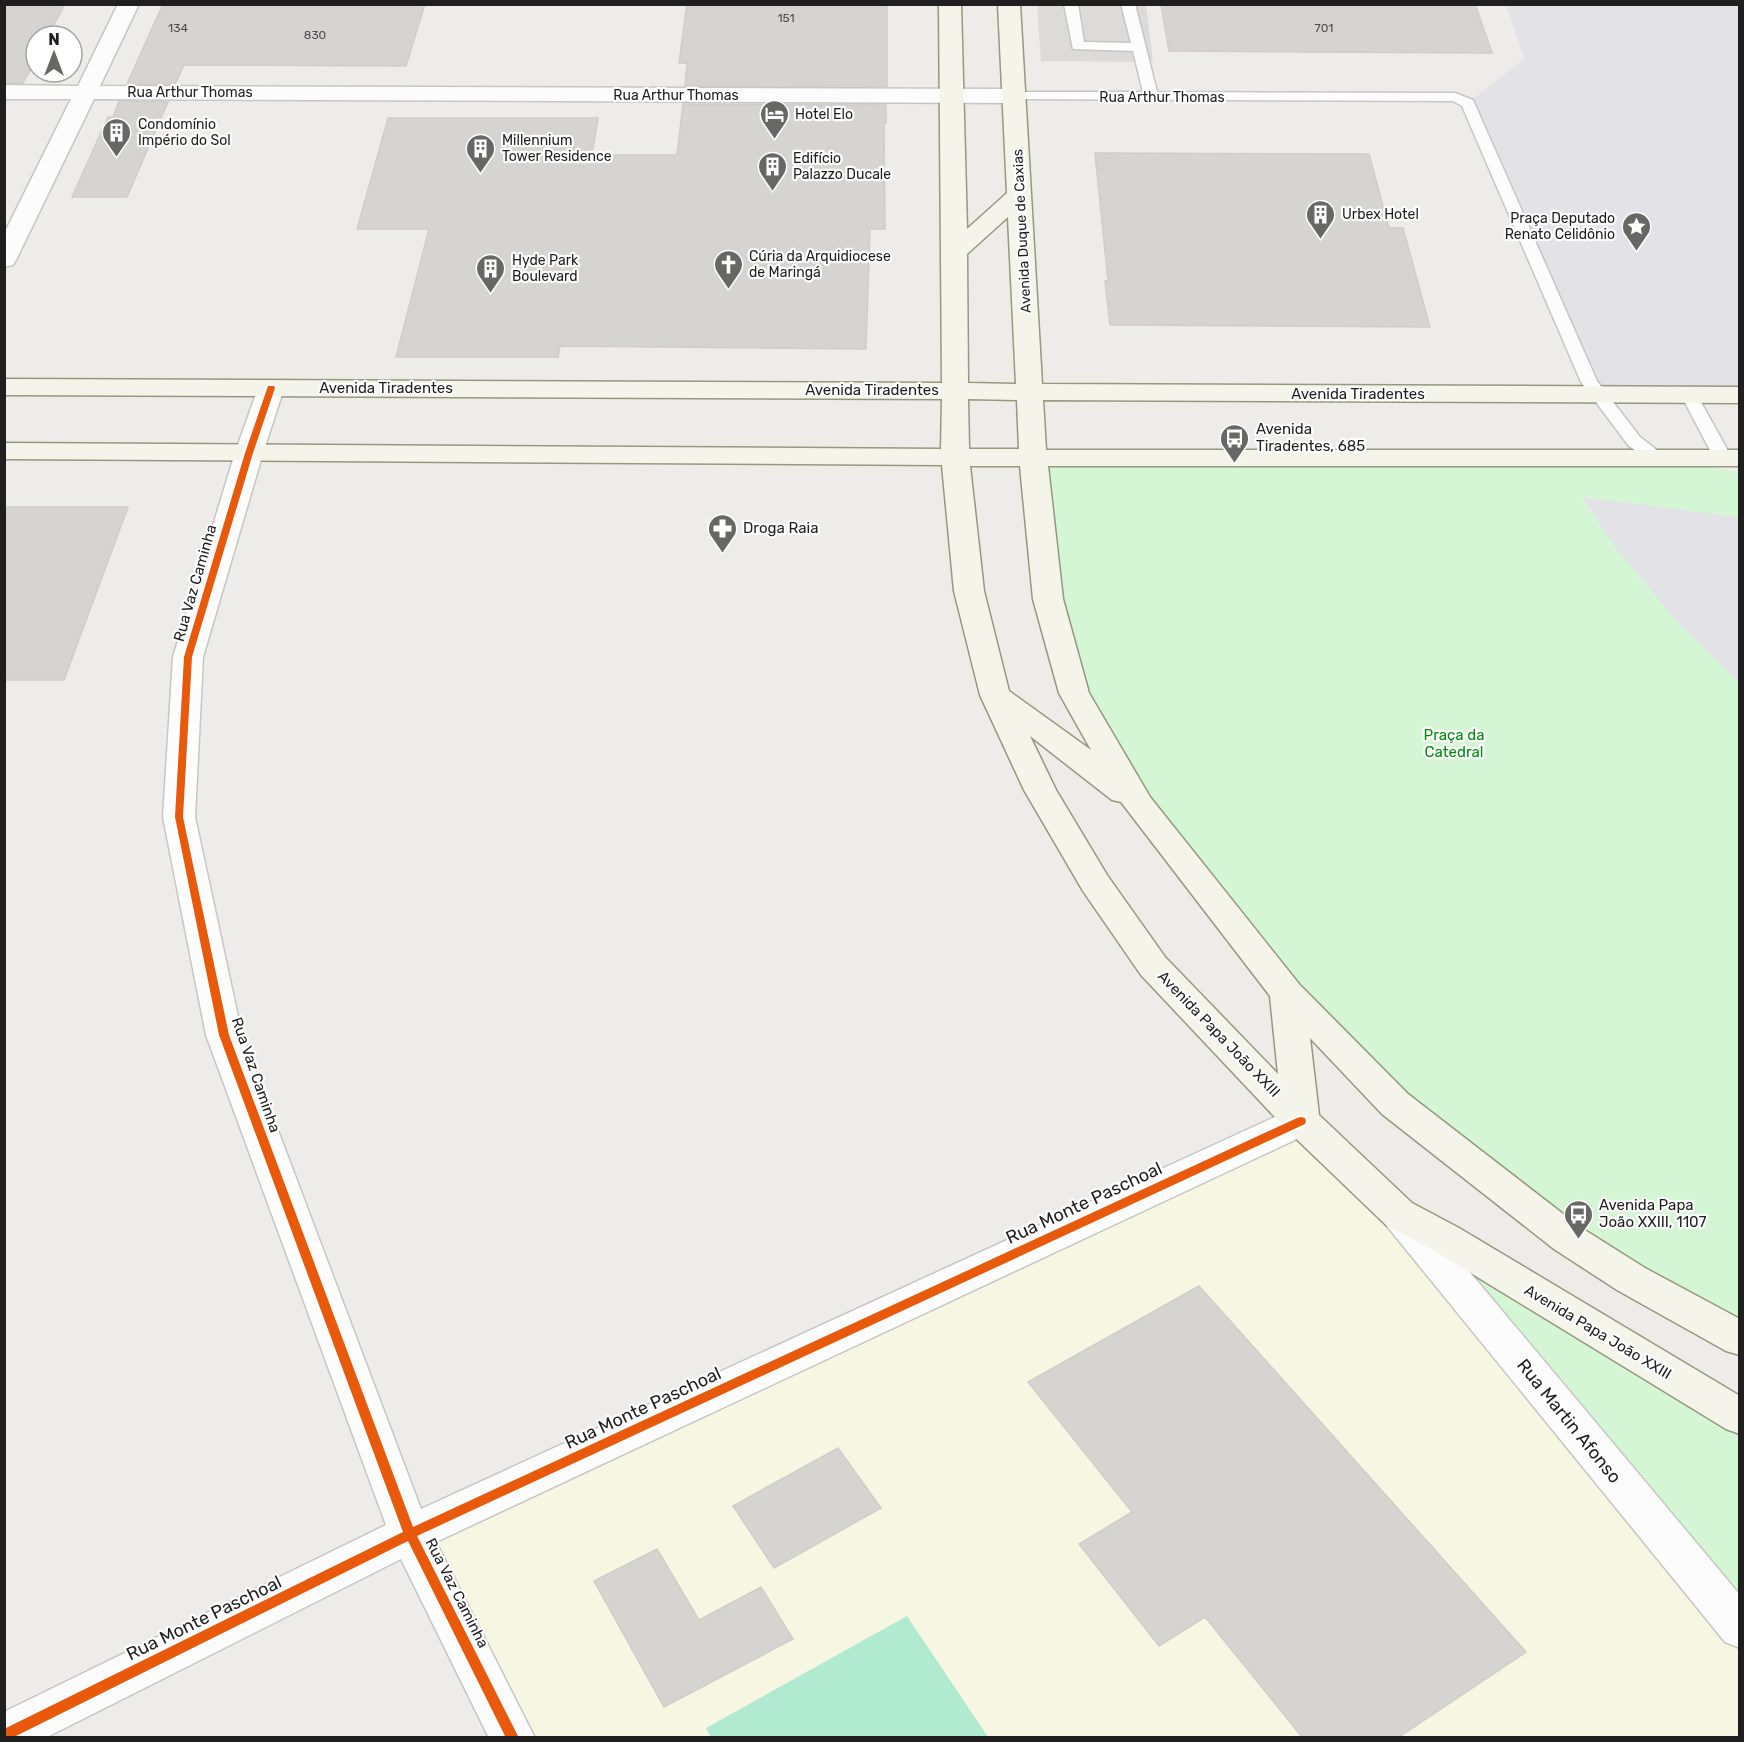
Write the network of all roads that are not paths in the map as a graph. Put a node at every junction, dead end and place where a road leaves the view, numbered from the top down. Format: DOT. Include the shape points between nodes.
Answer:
graph roads {
  1 [pos="129,4"];
  2 [pos="950,4"];
  3 [pos="1009,4"];
  4 [pos="1071,4"];
  5 [pos="1128,4"];
  6 [pos="1139,47"];
  7 [pos="4,92"];
  8 [pos="86,92"];
  9 [pos="953,96"];
  10 [pos="1014,96"];
  11 [pos="1151,97"];
  12 [pos="1019,195"];
  13 [pos="955,252"];
  14 [pos="4,260"];
  15 [pos="4,387"];
  16 [pos="271,388"];
  17 [pos="955,391"];
  18 [pos="1030,391"];
  19 [pos="1597,395"];
  20 [pos="1689,395"];
  21 [pos="1740,395"];
  22 [pos="4,452"];
  23 [pos="249,453"];
  24 [pos="955,457"];
  25 [pos="1033,457"];
  26 [pos="1656,458"];
  27 [pos="1731,458"];
  28 [pos="995,695"];
  29 [pos="1138,804"];
  30 [pos="1287,993"];
  31 [pos="1301,1121"];
  32 [pos="1399,1214"];
  33 [pos="1740,1339"];
  34 [pos="1740,1417"];
  35 [pos="410,1534"];
  36 [pos="1740,1628"];
  37 [pos="4,1735"];
  38 [pos="513,1737"];
  1 -- 8 [label="street"];
  2 -- 9 [label="main road"];
  3 -- 10 [label="main road, Avenida Duque de Caxias"];
  4 -- 6 [label="lane" via="1077,46"];
  5 -- 6 [label="lane"];
  6 -- 11 [label="lane"];
  7 -- 8 [label="street, Rua Arthur Thomas"];
  8 -- 9 [label="street, Rua Arthur Thomas"];
  8 -- 14 [label="street"];
  9 -- 10 [label="street, Rua Arthur Thomas"];
  9 -- 13 [label="main road"];
  10 -- 11 [label="lane, Rua Arthur Thomas"];
  10 -- 12 [label="main road, Avenida Duque de Caxias"];
  11 -- 19 [label="lane, Rua Arthur Thomas" via="1455,97 1468,103"];
  12 -- 13 [label="main road"];
  12 -- 18 [label="main road, Avenida Duque de Caxias"];
  13 -- 17 [label="main road"];
  15 -- 16 [label="main road, Avenida Tiradentes"];
  16 -- 17 [label="main road, Avenida Tiradentes"];
  16 -- 23 [label="street, Rua Vaz Caminha"];
  17 -- 18 [label="main road, Avenida Tiradentes"];
  17 -- 24 [label="main road"];
  18 -- 19 [label="main road, Avenida Tiradentes"];
  18 -- 25 [label="main road, Avenida Duque de Caxias"];
  19 -- 20 [label="main road, Avenida Tiradentes"];
  19 -- 26 [label="lane" via="1634,441"];
  20 -- 21 [label="main road, Avenida Tiradentes"];
  20 -- 27 [label="lane"];
  22 -- 23 [label="main road"];
  23 -- 24 [label="main road"];
  23 -- 35 [label="street, Rua Vaz Caminha" via="188,657 179,817 224,1035"];
  24 -- 25 [label="main road"];
  24 -- 28 [label="main road, Avenida Papa João XXIII" via="969,591"];
  25 -- 26 [label="main road"];
  25 -- 29 [label="main road" via="1048,599 1074,693"];
  26 -- 27 [label="main road"];
  28 -- 29 [label="main road"];
  28 -- 31 [label="main road, Avenida Papa João XXIII" via="1040,790 1095,883 1147,956"];
  29 -- 30 [label="main road"];
  30 -- 31 [label="main road"];
  30 -- 33 [label="main road" via="1395,1104 1567,1238 1631,1279"];
  31 -- 32 [label="main road, Avenida Papa João XXIII"];
  31 -- 35 [label="street, Rua Monte Paschoal"];
  32 -- 34 [label="main road, Avenida Papa João XXIII"];
  32 -- 36 [label="street, Rua Martin Afonso"];
  35 -- 37 [label="street, Rua Monte Paschoal"];
  35 -- 38 [label="street, Rua Vaz Caminha"];
}
